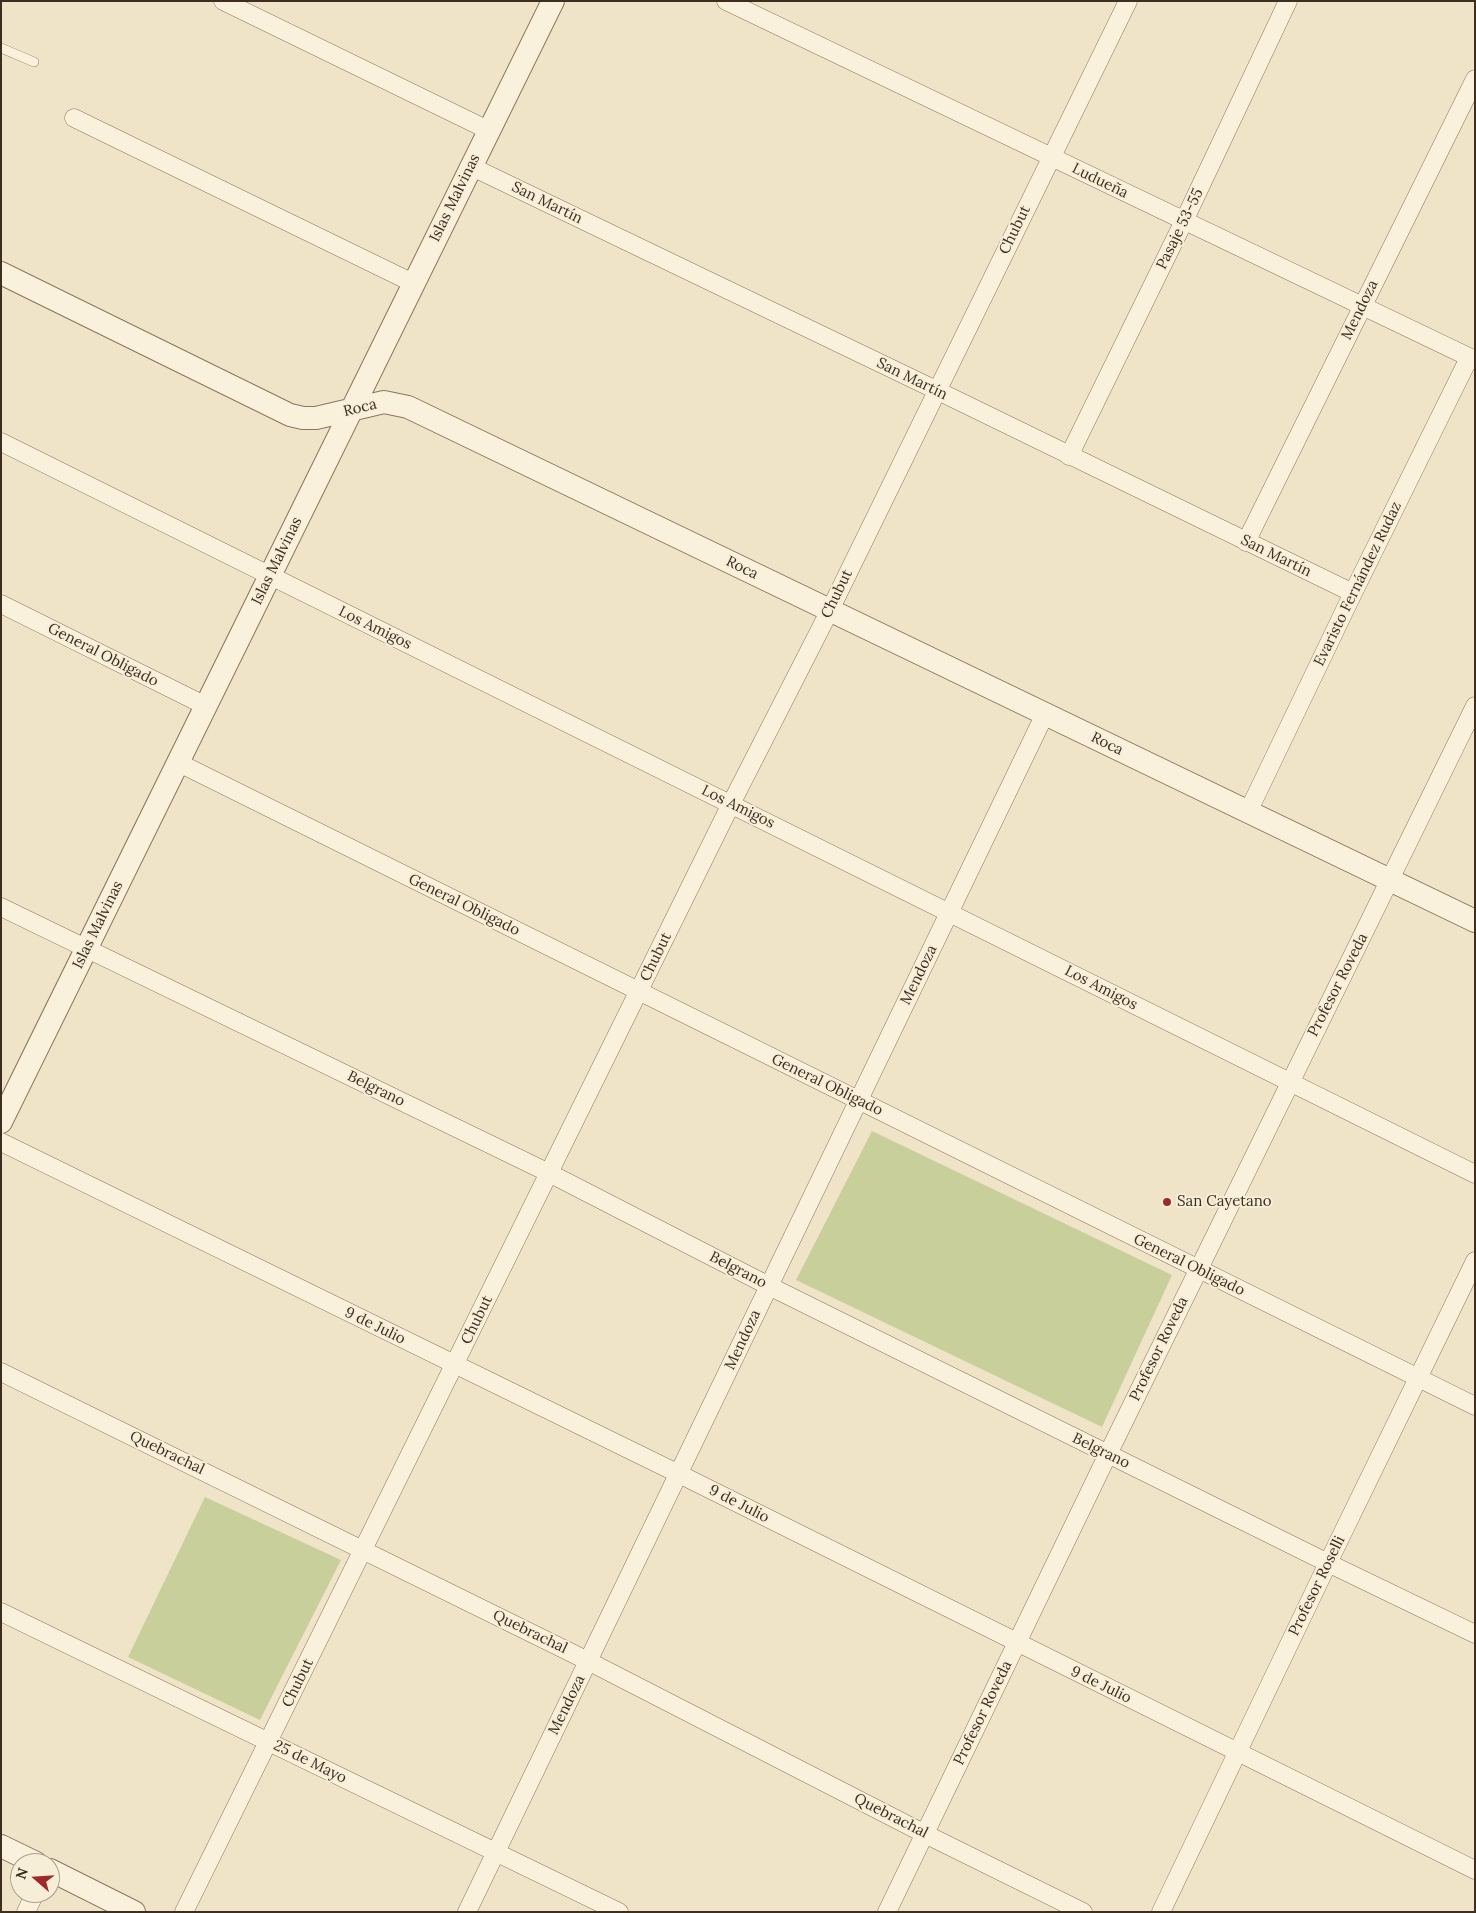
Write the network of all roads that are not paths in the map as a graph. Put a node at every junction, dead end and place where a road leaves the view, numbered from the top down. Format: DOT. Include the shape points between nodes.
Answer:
graph roads {
  1 [pos="223,1"];
  2 [pos="553,1"];
  3 [pos="726,1"];
  4 [pos="1128,1"];
  5 [pos="1288,1"];
  6 [pos="1,48"];
  7 [pos="34,62"];
  8 [pos="1475,79"];
  9 [pos="74,118"];
  10 [pos="488,130"];
  11 [pos="1051,157"];
  12 [pos="470,166"];
  13 [pos="1184,221"];
  14 [pos="1,273"];
  15 [pos="413,283"];
  16 [pos="1362,306"];
  17 [pos="1472,359"];
  18 [pos="936,390"];
  19 [pos="351,410"];
  20 [pos="1,442"];
  21 [pos="1069,456"];
  22 [pos="1246,542"];
  23 [pos="270,576"];
  24 [pos="1353,593"];
  25 [pos="1,604"];
  26 [pos="830,610"];
  27 [pos="206,706"];
  28 [pos="1475,706"];
  29 [pos="1045,714"];
  30 [pos="179,763"];
  31 [pos="731,804"];
  32 [pos="1248,812"];
  33 [pos="1391,881"];
  34 [pos="1,907"];
  35 [pos="949,912"];
  36 [pos="1475,921"];
  37 [pos="86,948"];
  38 [pos="639,992"];
  39 [pos="1289,1083"];
  40 [pos="859,1101"];
  41 [pos="1,1122"];
  42 [pos="1,1142"];
  43 [pos="549,1173"];
  44 [pos="1475,1174"];
  45 [pos="1475,1261"];
  46 [pos="1198,1270"];
  47 [pos="769,1286"];
  48 [pos="454,1365"];
  49 [pos="1,1372"];
  50 [pos="1417,1378"];
  51 [pos="1475,1406"];
  52 [pos="1108,1454"];
  53 [pos="679,1474"];
  54 [pos="363,1550"];
  55 [pos="1328,1563"];
  56 [pos="1,1612"];
  57 [pos="1475,1634"];
  58 [pos="1017,1644"];
  59 [pos="588,1661"];
  60 [pos="269,1742"];
  61 [pos="1237,1752"];
  62 [pos="926,1834"];
  63 [pos="1,1846"];
  64 [pos="497,1851"];
  65 [pos="15,1853"];
  66 [pos="1475,1870"];
  67 [pos="60,1875"];
  68 [pos="134,1912"];
  69 [pos="184,1912"];
  70 [pos="467,1912"];
  71 [pos="619,1912"];
  72 [pos="887,1912"];
  73 [pos="1083,1912"];
  74 [pos="1161,1912"];
  1 -- 10 [label="street"];
  2 -- 10 [label="street, Islas Malvinas"];
  3 -- 11 [label="street, Ludueña"];
  4 -- 11 [label="street, Chubut"];
  5 -- 13 [label="street, Pasaje 53-55"];
  6 -- 7 [label="lane"];
  8 -- 16 [label="street, Mendoza"];
  9 -- 15 [label="street"];
  10 -- 12 [label="street, Islas Malvinas"];
  11 -- 13 [label="street, Ludueña"];
  11 -- 18 [label="street, Chubut"];
  12 -- 15 [label="street, Islas Malvinas"];
  12 -- 18 [label="street, San Martín"];
  13 -- 16 [label="street, Ludueña"];
  13 -- 21 [label="street, Pasaje 53-55"];
  14 -- 19 [label="street, Roca" via="290,415 316,418"];
  15 -- 19 [label="street, Islas Malvinas"];
  16 -- 17 [label="street, Ludueña"];
  16 -- 22 [label="street, Mendoza"];
  17 -- 24 [label="street, Evaristo Fernández Rudaz"];
  18 -- 21 [label="street, San Martín"];
  18 -- 26 [label="street, Chubut"];
  19 -- 23 [label="street, Islas Malvinas"];
  19 -- 26 [label="street, Roca" via="384,402 408,407"];
  20 -- 23 [label="street, Los Amigos"];
  21 -- 22 [label="street, San Martín"];
  22 -- 24 [label="street, San Martín"];
  23 -- 27 [label="street, Islas Malvinas"];
  23 -- 31 [label="street, Los Amigos"];
  24 -- 32 [label="street, Evaristo Fernández Rudaz"];
  25 -- 27 [label="street, General Obligado"];
  26 -- 29 [label="street, Roca"];
  26 -- 31 [label="street, Chubut"];
  27 -- 30 [label="street, Islas Malvinas"];
  28 -- 33 [label="street, Profesor Roveda"];
  29 -- 32 [label="street, Roca"];
  29 -- 35 [label="street, Mendoza"];
  30 -- 37 [label="street, Islas Malvinas"];
  30 -- 38 [label="street, General Obligado"];
  31 -- 35 [label="street, Los Amigos"];
  31 -- 38 [label="street, Chubut"];
  32 -- 33 [label="street, Roca"];
  33 -- 36 [label="street, Roca"];
  33 -- 39 [label="street, Profesor Roveda"];
  34 -- 37 [label="street, Belgrano"];
  35 -- 39 [label="street, Los Amigos"];
  35 -- 40 [label="street, Mendoza"];
  37 -- 41 [label="street, Islas Malvinas"];
  37 -- 43 [label="street, Belgrano"];
  38 -- 40 [label="street, General Obligado"];
  38 -- 43 [label="street, Chubut"];
  39 -- 44 [label="street, Los Amigos"];
  39 -- 46 [label="street, Profesor Roveda"];
  40 -- 46 [label="street, General Obligado"];
  40 -- 47 [label="street, Mendoza"];
  42 -- 48 [label="street, 9 de Julio"];
  43 -- 47 [label="street, Belgrano"];
  43 -- 48 [label="street, Chubut"];
  45 -- 50 [label="street, Profesor Roselli"];
  46 -- 50 [label="street, General Obligado"];
  46 -- 52 [label="street, Profesor Roveda"];
  47 -- 52 [label="street, Belgrano"];
  47 -- 53 [label="street, Mendoza"];
  48 -- 53 [label="street, 9 de Julio"];
  48 -- 54 [label="street, Chubut"];
  49 -- 54 [label="street, Quebrachal"];
  50 -- 51 [label="street, General Obligado"];
  50 -- 55 [label="street, Profesor Roselli"];
  52 -- 55 [label="street, Belgrano"];
  52 -- 58 [label="street, Profesor Roveda"];
  53 -- 58 [label="street, 9 de Julio"];
  53 -- 59 [label="street, Mendoza"];
  54 -- 59 [label="street, Quebrachal"];
  54 -- 60 [label="street, Chubut"];
  55 -- 57 [label="street, Belgrano"];
  55 -- 61 [label="street, Profesor Roselli"];
  56 -- 60 [label="street, 25 de Mayo"];
  58 -- 61 [label="street, 9 de Julio"];
  58 -- 62 [label="street, Profesor Roveda"];
  59 -- 62 [label="street, Quebrachal"];
  59 -- 64 [label="street, Mendoza"];
  60 -- 64 [label="street, 25 de Mayo"];
  60 -- 69 [label="street, Chubut"];
  61 -- 66 [label="street, 9 de Julio"];
  61 -- 74 [label="street, Profesor Roselli"];
  62 -- 72 [label="street, Profesor Roveda"];
  62 -- 73 [label="street, Quebrachal"];
  63 -- 65 [label="street"];
  64 -- 70 [label="street, Mendoza"];
  64 -- 71 [label="street, 25 de Mayo"];
  67 -- 68 [label="street"];
}
